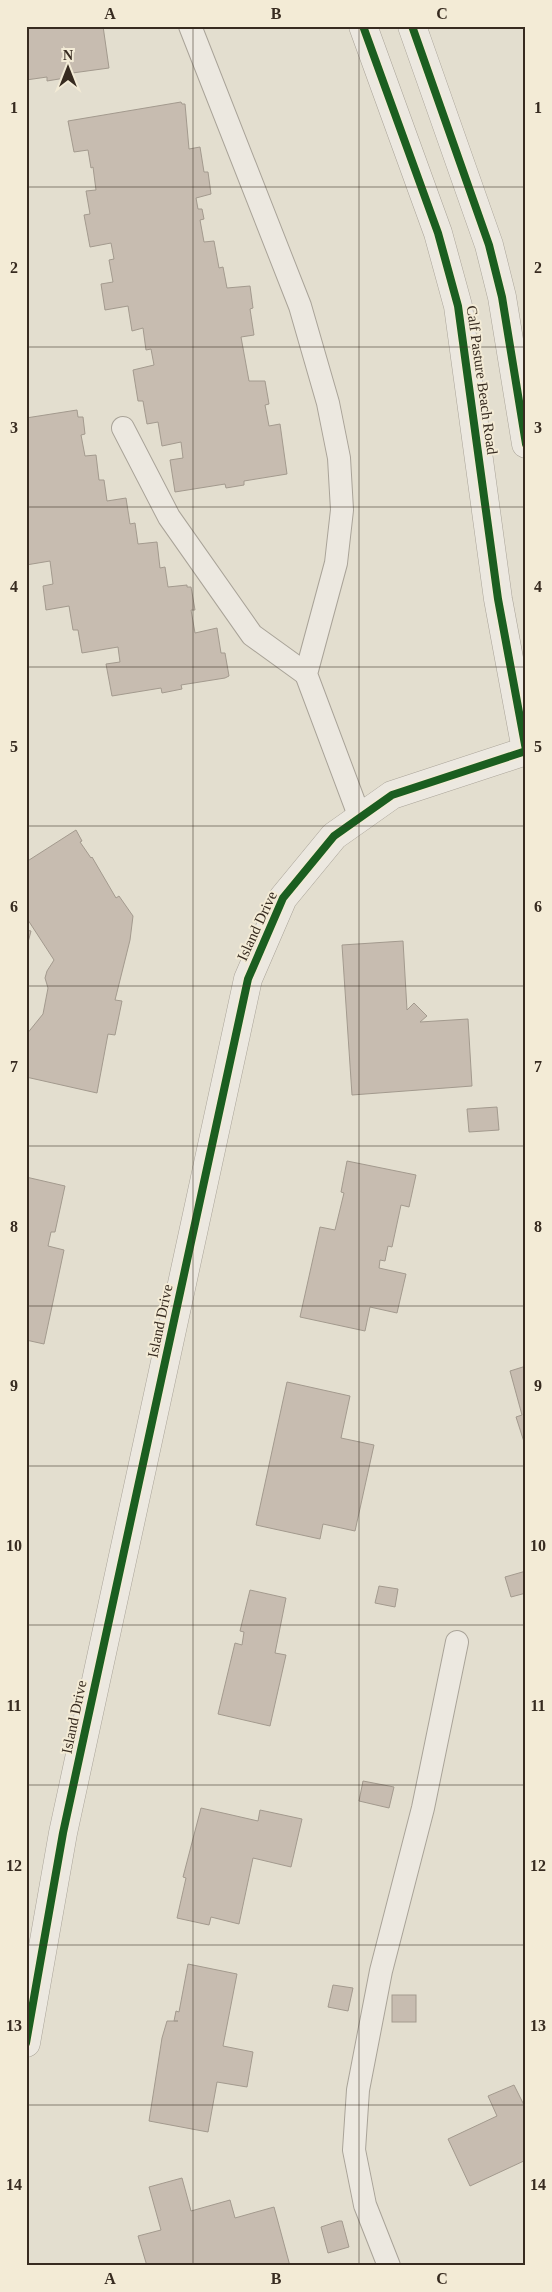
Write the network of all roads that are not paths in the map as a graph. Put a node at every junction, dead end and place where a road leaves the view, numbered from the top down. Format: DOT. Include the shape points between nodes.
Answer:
graph roads {
  1 [pos="190,26"];
  2 [pos="363,26"];
  3 [pos="412,26"];
  4 [pos="123,428"];
  5 [pos="526,444"];
  6 [pos="306,674"];
  7 [pos="526,750"];
  8 [pos="360,818"];
  9 [pos="456,1642"];
  10 [pos="26,2043"];
  11 [pos="389,2266"];
  1 -- 6 [label="lane" via="300,306 328,403 339,458 342,510 336,563"];
  2 -- 7 [label="street, Calf Pasture Beach Road" via="434,223 458,306 498,599"];
  3 -- 5 [label="street" via="489,244 502,297"];
  4 -- 6 [label="lane" via="169,517 252,635"];
  6 -- 8 [label="lane"];
  7 -- 8 [label="street, Island Drive" via="392,795"];
  8 -- 10 [label="street, Island Drive" via="334,836 283,898 248,979 63,1833"];
  9 -- 11 [label="lane" via="423,1808 382,1971 358,2090 354,2150 365,2205"];
}
